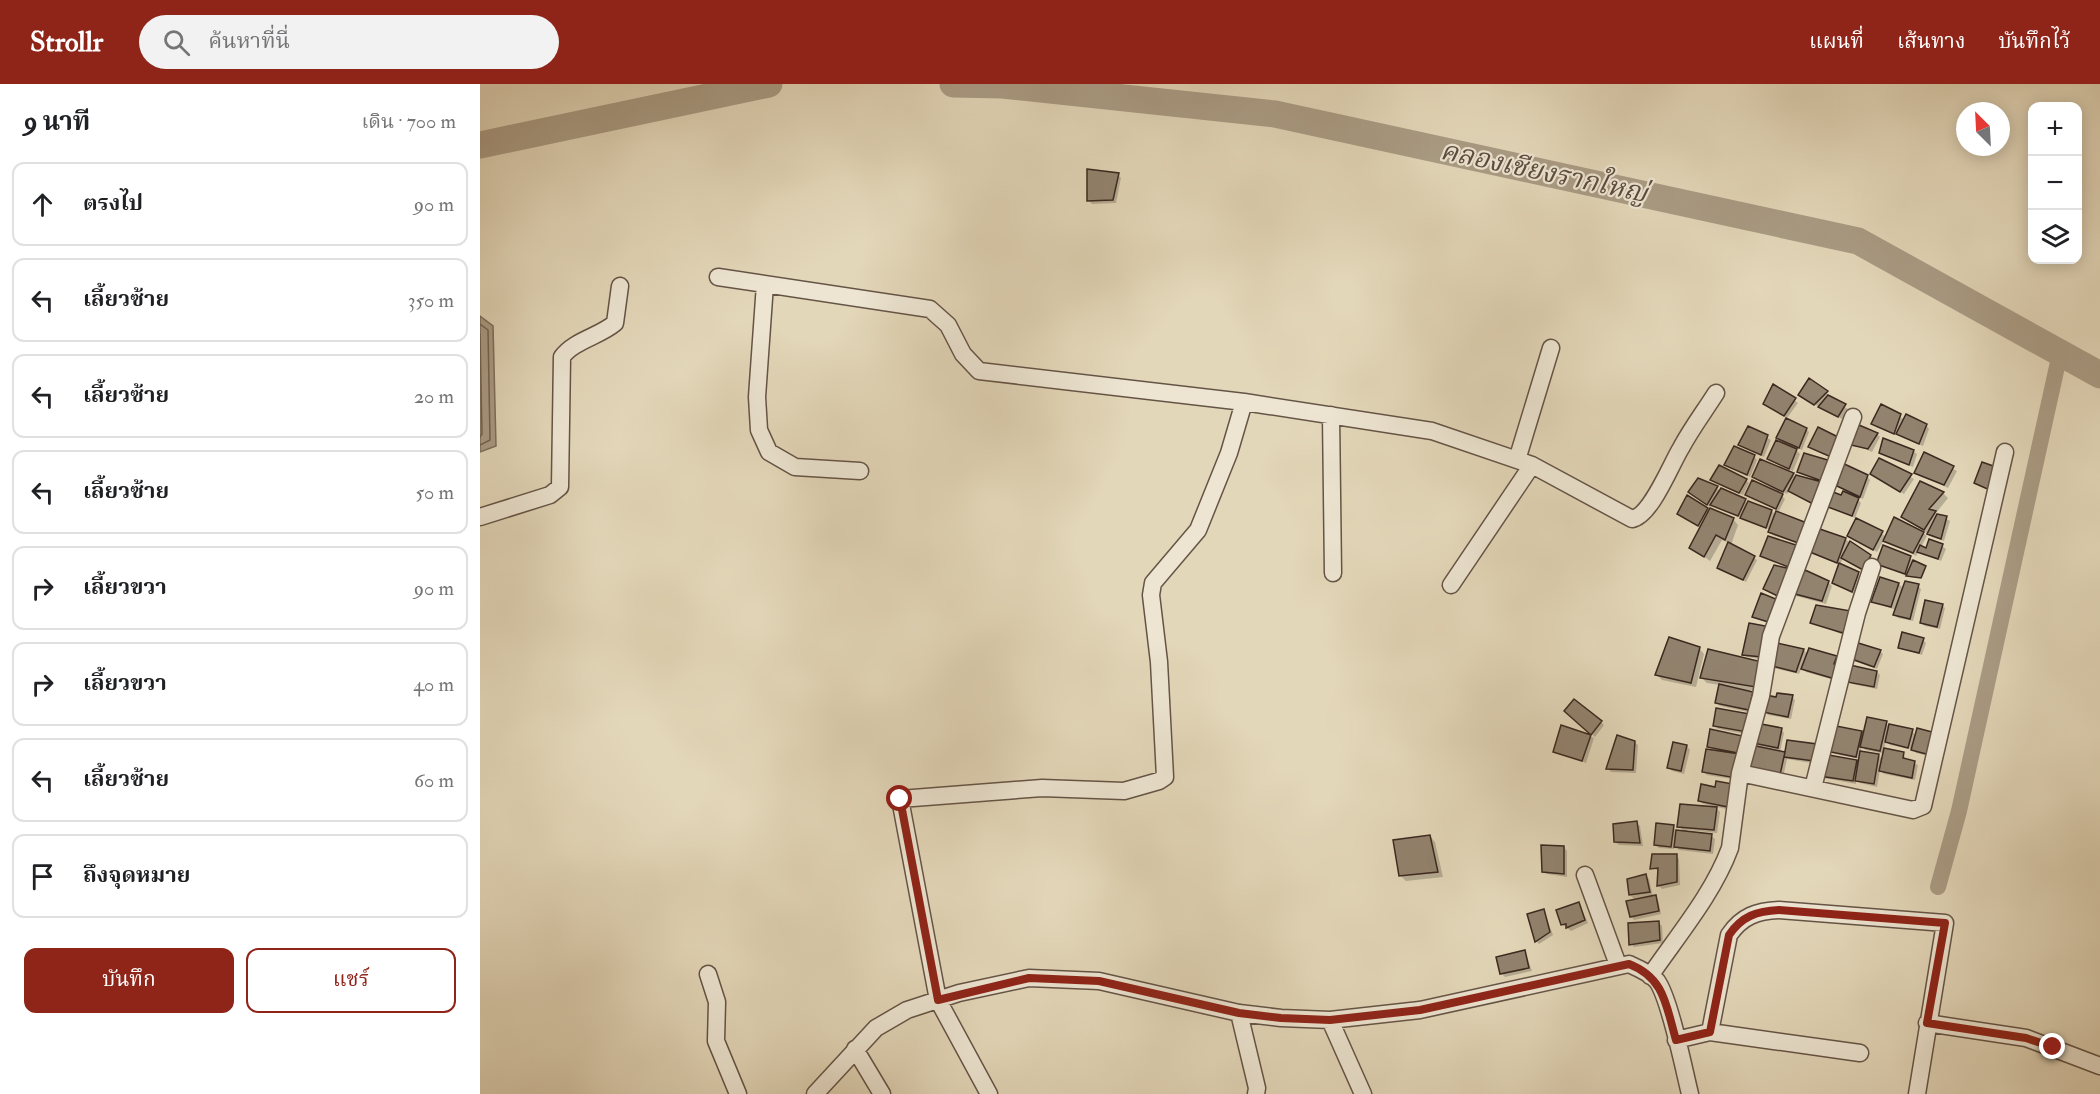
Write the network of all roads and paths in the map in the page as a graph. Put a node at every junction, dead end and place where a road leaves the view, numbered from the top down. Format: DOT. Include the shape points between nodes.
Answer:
graph roads {
  1 [pos="718,277"];
  2 [pos="765,284"];
  3 [pos="620,286"];
  4 [pos="1551,348"];
  5 [pos="1716,393"];
  6 [pos="1244,402"];
  7 [pos="1330,415"];
  8 [pos="1853,417"];
  9 [pos="2006,452"];
  10 [pos="1525,463"];
  11 [pos="860,471"];
  12 [pos="480,517"];
  13 [pos="1872,567"];
  14 [pos="1333,573"];
  15 [pos="1451,585"];
  16 [pos="1740,773"];
  17 [pos="1814,788"];
  18 [pos="1585,875"];
  19 [pos="1618,965"];
  20 [pos="708,974"];
  21 [pos="1650,976"];
  22 [pos="938,1000"];
  23 [pos="1239,1013"];
  24 [pos="1330,1020"];
  25 [pos="1927,1023"];
  26 [pos="1710,1032"];
  27 [pos="1676,1040"];
  28 [pos="855,1049"];
  29 [pos="1860,1053"];
  30 [pos="2100,1066"];
  31 [pos="738,1094"];
  32 [pos="815,1094"];
  33 [pos="882,1094"];
  34 [pos="989,1094"];
  35 [pos="1256,1094"];
  36 [pos="1363,1094"];
  37 [pos="1690,1094"];
  38 [pos="1917,1094"];
  1 -- 2 [label="street"];
  2 -- 6 [label="street" via="930,309 948,325 963,354 979,371"];
  2 -- 11 [label="street" via="757,397 759,430 769,453 795,467"];
  3 -- 12 [label="street" via="615,323 562,357 560,487 550,495"];
  4 -- 10 [label="street"];
  5 -- 10 [label="street" via="1681,447 1664,483 1637,518 1632,519"];
  6 -- 7 [label="street"];
  6 -- 22 [label="street" via="1229,453 1198,530 1153,583 1165,777 1124,791 1042,788 900,799"];
  7 -- 10 [label="street" via="1432,431"];
  7 -- 14 [label="street"];
  8 -- 16 [label="street" via="1772,636"];
  9 -- 17 [label="street" via="1923,806 1912,810"];
  10 -- 15 [label="street"];
  13 -- 17 [label="street"];
  16 -- 17 [label="street"];
  16 -- 21 [label="street" via="1731,848 1713,884"];
  18 -- 19 [label="street"];
  19 -- 21 [label="street" via="1629,964"];
  19 -- 24 [label="street" via="1426,1009"];
  20 -- 31 [label="street" via="717,1002 716,1041"];
  21 -- 27 [label="street" via="1662,993"];
  22 -- 23 [label="street" via="1029,978 1099,981"];
  22 -- 28 [label="street" via="907,1010 876,1028"];
  22 -- 34 [label="street"];
  23 -- 24 [label="street"];
  23 -- 35 [label="street"];
  24 -- 36 [label="street"];
  25 -- 26 [label="street" via="1945,923 1779,910 1760,911 1738,922 1729,935"];
  25 -- 30 [label="street" via="2026,1038"];
  25 -- 38 [label="street"];
  26 -- 27 [label="street"];
  26 -- 29 [label="street"];
  27 -- 37 [label="street"];
  28 -- 32 [label="street"];
  28 -- 33 [label="street"];
}
